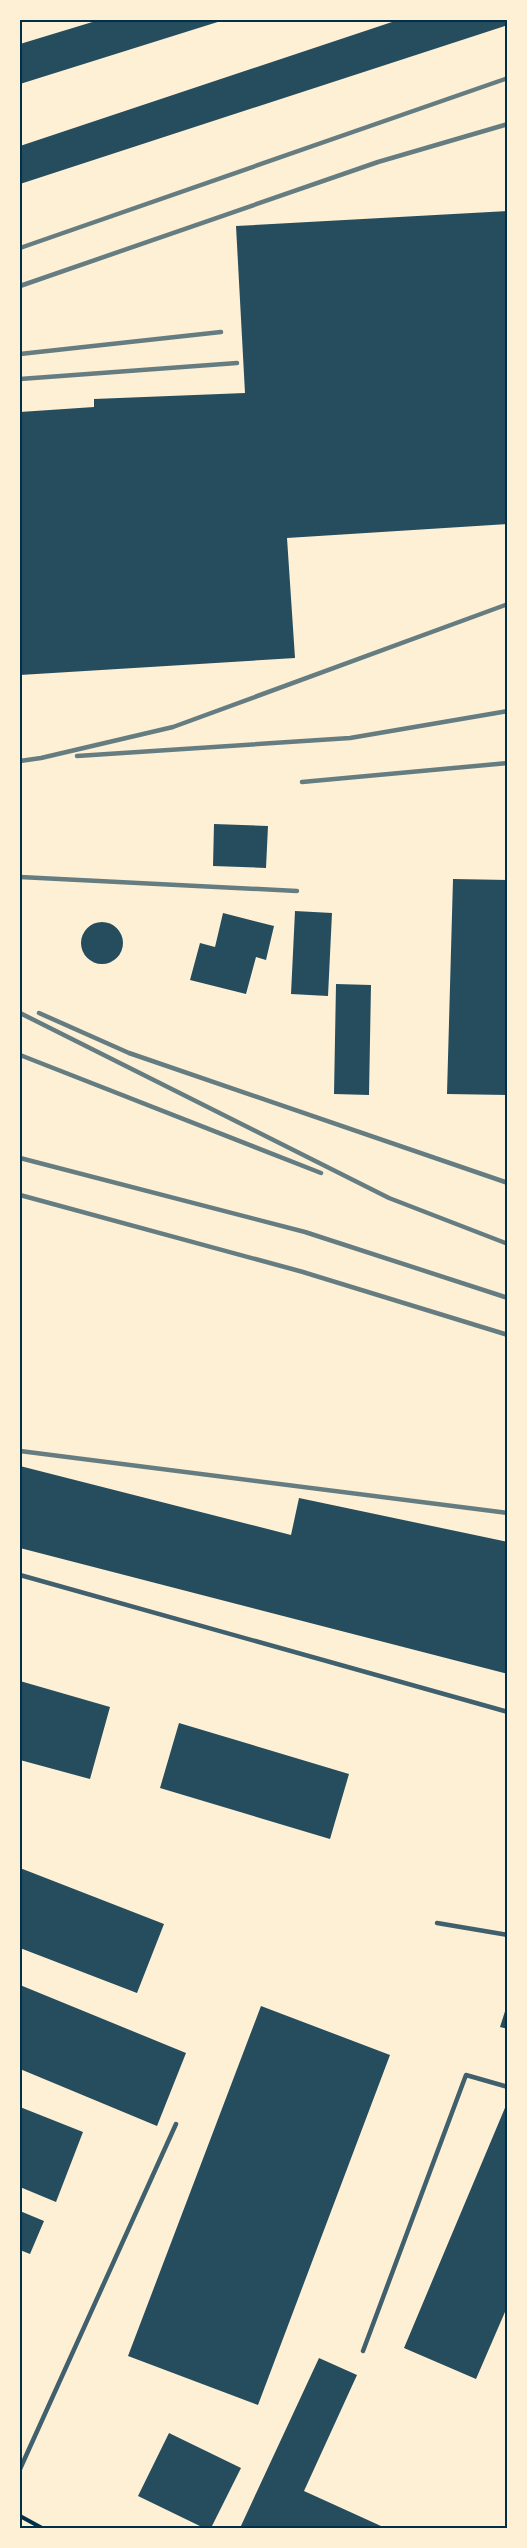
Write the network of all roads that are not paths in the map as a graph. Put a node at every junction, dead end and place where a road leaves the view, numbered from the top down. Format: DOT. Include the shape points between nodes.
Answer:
graph roads {
  1 [pos="20,1575"];
  2 [pos="507,1712"];
  3 [pos="437,1923"];
  4 [pos="507,1935"];
  5 [pos="507,2087"];
  6 [pos="176,2124"];
  7 [pos="363,2351"];
  8 [pos="20,2469"];
  1 -- 2 [label="lane"];
  3 -- 4 [label="lane"];
  5 -- 7 [label="lane" via="466,2075"];
  6 -- 8 [label="lane"];
}
